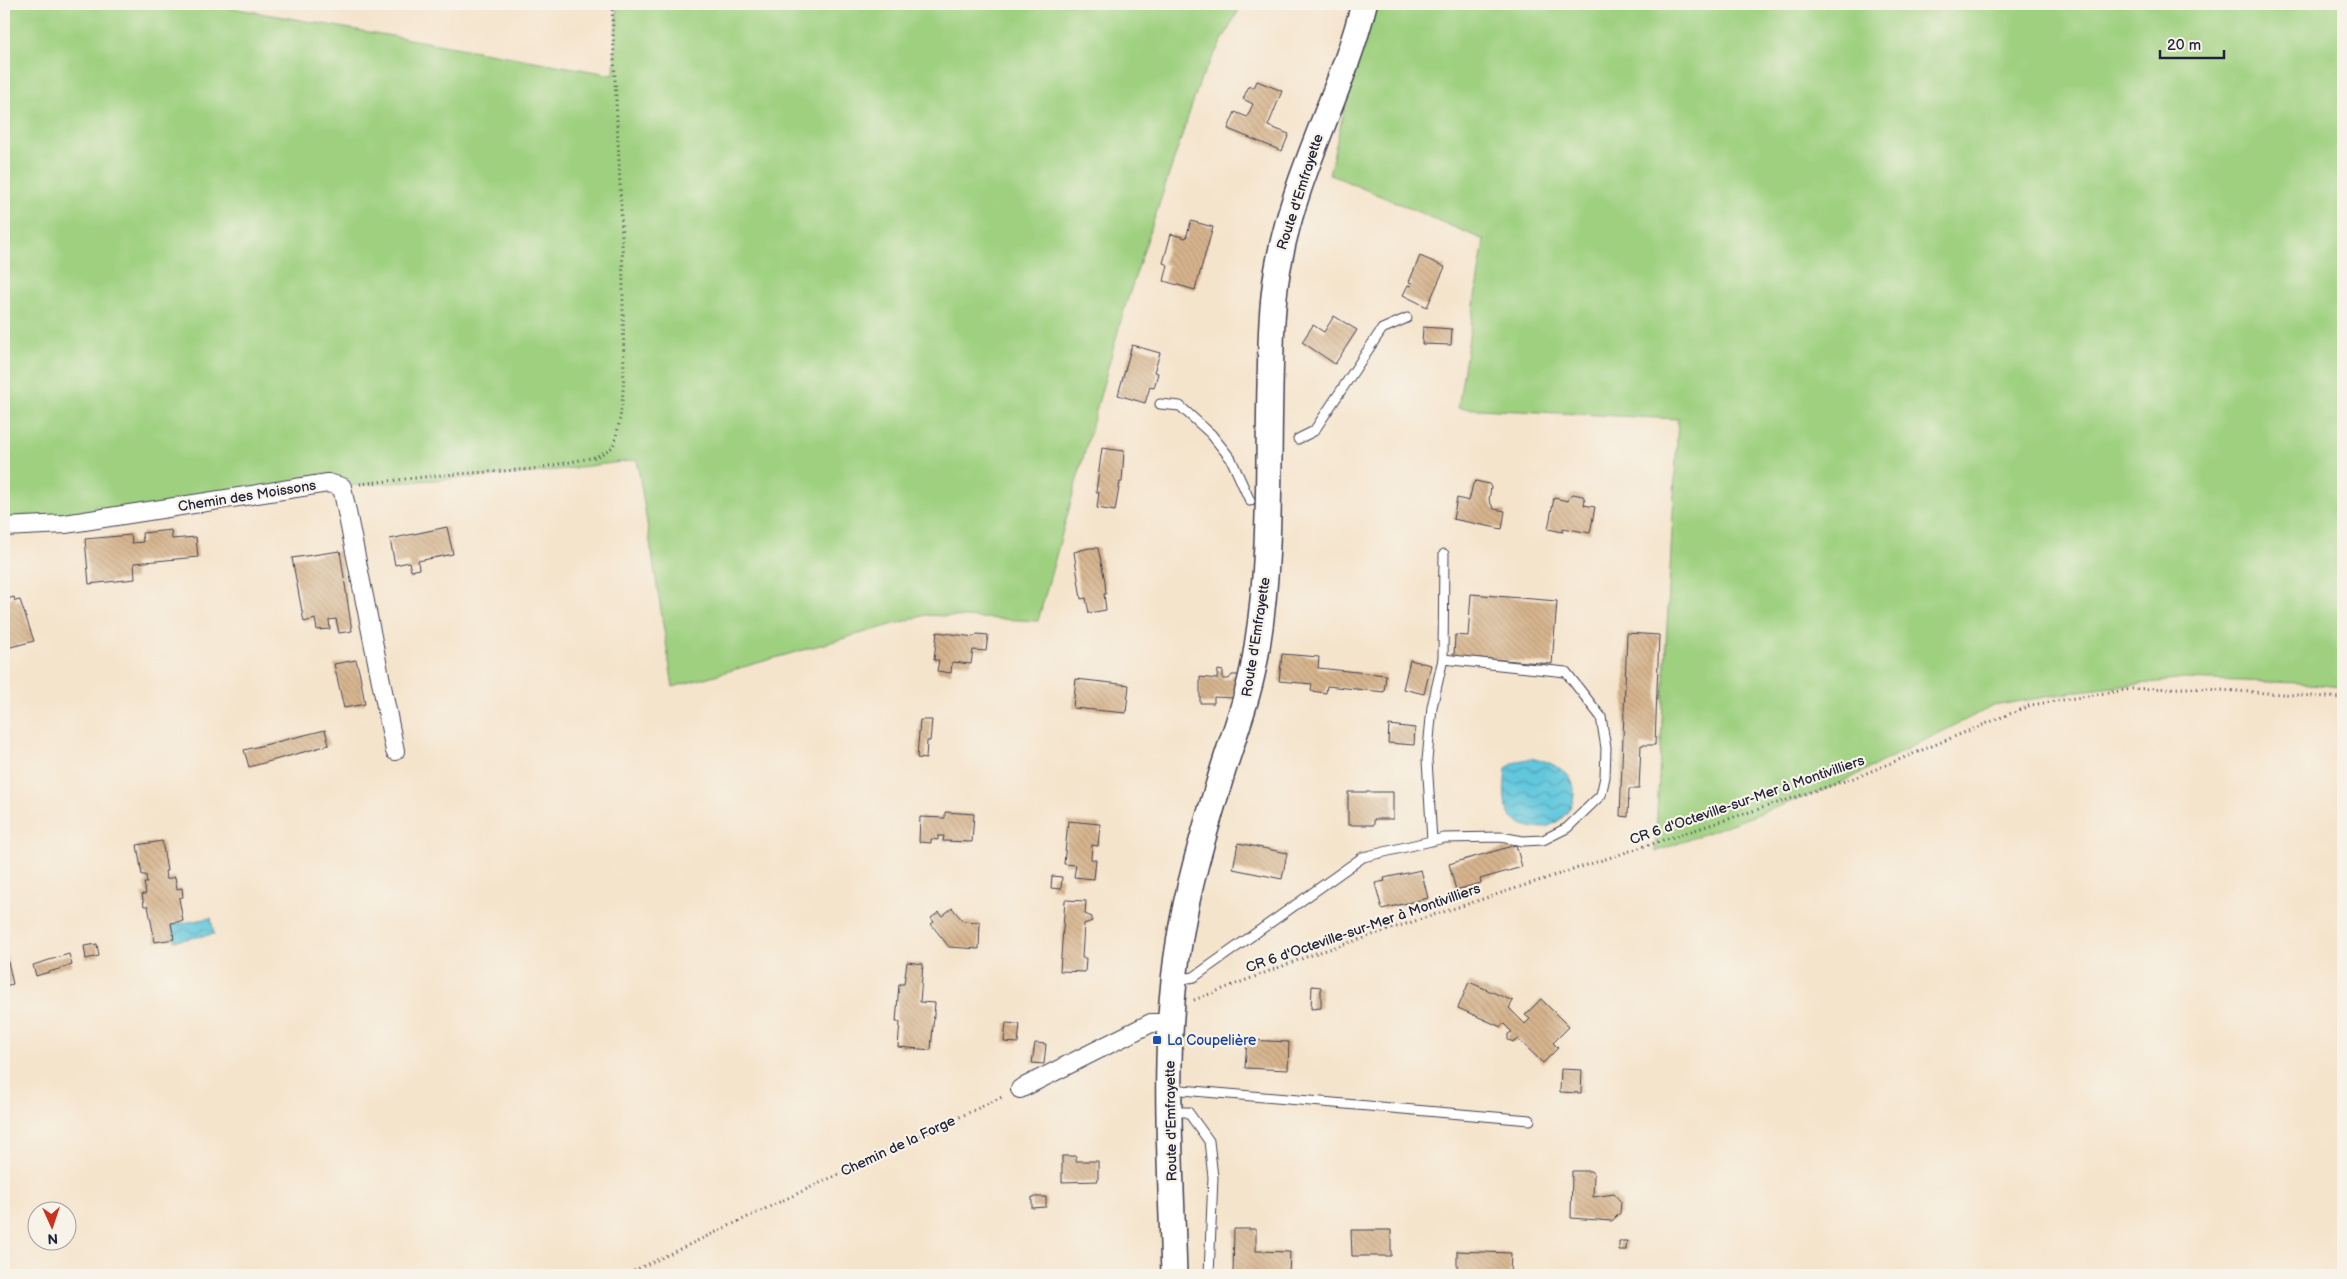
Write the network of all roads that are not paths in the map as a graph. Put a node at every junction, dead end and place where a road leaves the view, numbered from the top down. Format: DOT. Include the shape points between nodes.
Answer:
graph roads {
  1 [pos="1364,4"];
  2 [pos="1407,318"];
  3 [pos="1160,404"];
  4 [pos="1298,439"];
  5 [pos="1250,501"];
  6 [pos="4,527"];
  7 [pos="1444,554"];
  8 [pos="1443,659"];
  9 [pos="395,751"];
  10 [pos="1432,841"];
  11 [pos="1174,980"];
  12 [pos="1171,1016"];
  13 [pos="1020,1089"];
  14 [pos="1170,1100"];
  15 [pos="1530,1120"];
  16 [pos="1174,1275"];
  17 [pos="1209,1275"];
  1 -- 11 [label="street, Route d'Emfrayette" via="1356,35 1307,163 1280,258 1271,337 1267,576 1257,650 1246,704 1197,857"];
  2 -- 4 [label="lane" via="1382,329 1314,431"];
  3 -- 5 [label="lane" via="1180,406 1211,434 1231,459"];
  6 -- 9 [label="street, Chemin des Moissons" via="74,523 328,483 342,486"];
  7 -- 8 [label="lane"];
  8 -- 10 [label="lane" via="1432,707 1427,760"];
  8 -- 10 [label="lane" via="1566,672 1601,717 1606,748 1605,777 1601,795 1587,810 1566,828 1543,840 1501,837"];
  10 -- 11 [label="lane" via="1363,857 1194,976"];
  11 -- 12 [label="street, Route d'Emfrayette"];
  12 -- 13 [label="street"];
  12 -- 14 [label="street, Route d'Emfrayette"];
  14 -- 15 [label="lane"];
  14 -- 16 [label="street, Route d'Emfrayette"];
  14 -- 17 [label="lane" via="1188,1112 1209,1140 1214,1177"];
}
